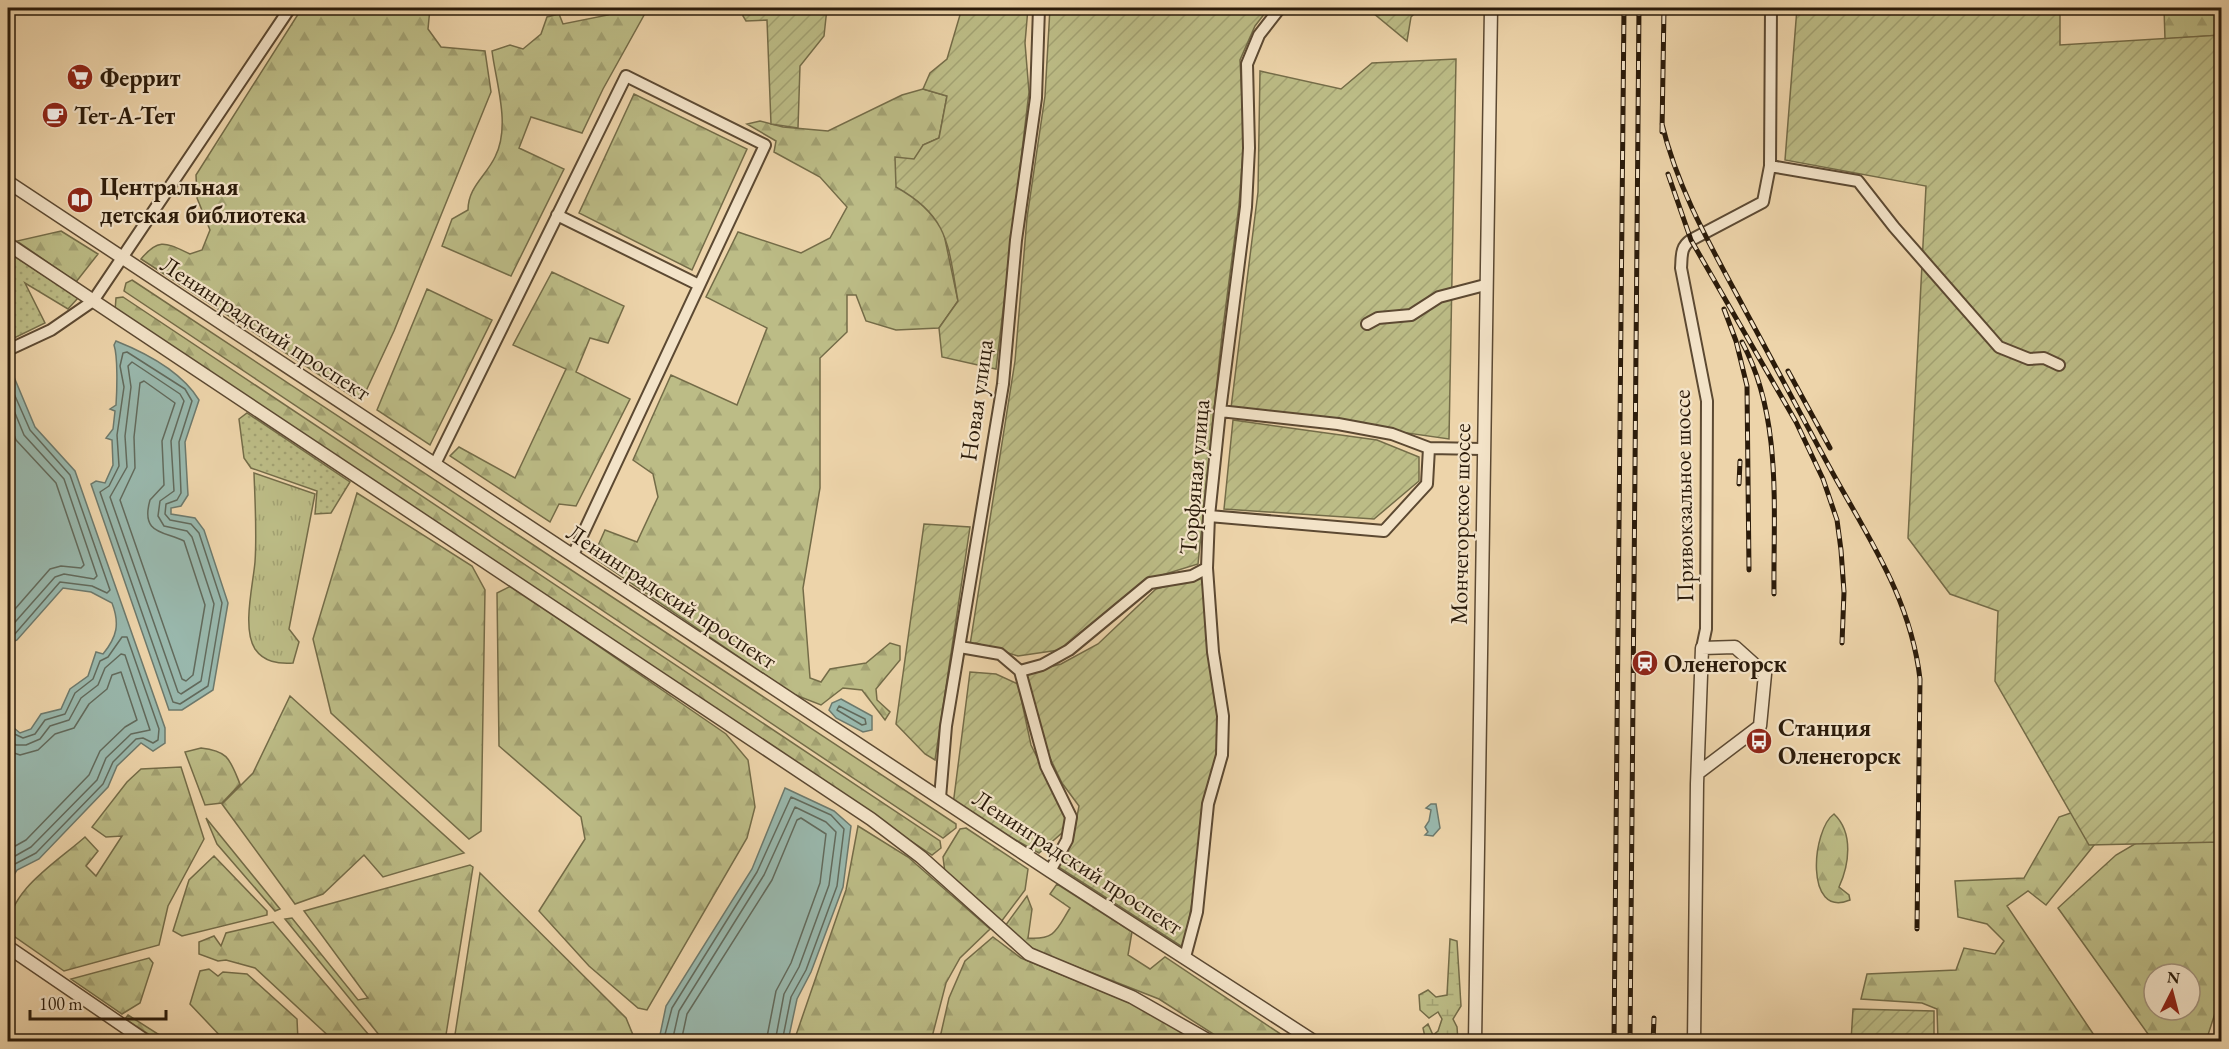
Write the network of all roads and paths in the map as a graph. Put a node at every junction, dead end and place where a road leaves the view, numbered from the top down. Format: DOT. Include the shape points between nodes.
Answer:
graph roads {
  1 [pos="290,8"];
  2 [pos="1039,8"];
  3 [pos="1280,8"];
  4 [pos="1491,8"];
  5 [pos="1771,8"];
  6 [pos="1770,166"];
  7 [pos="8,182"];
  8 [pos="557,215"];
  9 [pos="8,244"];
  10 [pos="123,259"];
  11 [pos="699,285"];
  12 [pos="1485,285"];
  13 [pos="93,301"];
  14 [pos="1367,324"];
  15 [pos="8,350"];
  16 [pos="2059,365"];
  17 [pos="1220,411"];
  18 [pos="1429,448"];
  19 [pos="1482,449"];
  20 [pos="435,464"];
  21 [pos="1209,516"];
  22 [pos="573,555"];
  23 [pos="1207,568"];
  24 [pos="960,647"];
  25 [pos="1702,648"];
  26 [pos="1020,671"];
  27 [pos="1698,773"];
  28 [pos="940,798"];
  29 [pos="1050,871"];
  30 [pos="8,947"];
  31 [pos="1185,957"];
  32 [pos="147,1041"];
  33 [pos="1211,1041"];
  34 [pos="1315,1041"];
  35 [pos="1474,1041"];
  36 [pos="1694,1041"];
  1 -- 10 [label="street"];
  2 -- 24 [label="street, Новая улица" via="1036,98 1016,240 1003,384"];
  3 -- 17 [label="street, Торфяная улица" via="1259,35 1246,64 1246,207"];
  4 -- 12 [label="street, Мончегорское шоссе"];
  5 -- 6 [label="street"];
  6 -- 16 [label="street" via="1858,181 1999,347"];
  6 -- 25 [label="street, Привокзальное шоссе" via="1763,202 1684,244 1682,250 1681,268 1707,401 1706,629"];
  7 -- 10 [label="street, Ленинградский проспект"];
  8 -- 11 [label="street"];
  8 -- 11 [label="street" via="626,76 765,145"];
  8 -- 20 [label="street"];
  9 -- 13 [label="street"];
  10 -- 13 [label="street"];
  10 -- 20 [label="street, Ленинградский проспект"];
  11 -- 22 [label="street"];
  12 -- 14 [label="street" via="1439,297 1411,315 1378,318"];
  12 -- 19 [label="street, Мончегорское шоссе"];
  13 -- 15 [label="street" via="51,330"];
  13 -- 33 [label="street" via="871,819 921,857 1029,954 1132,996"];
  17 -- 18 [label="street" via="1338,424 1392,435"];
  17 -- 21 [label="street, Торфяная улица"];
  18 -- 19 [label="street"];
  18 -- 21 [label="street" via="1427,484 1384,531"];
  19 -- 35 [label="street, Мончегорское шоссе"];
  20 -- 22 [label="street, Ленинградский проспект"];
  21 -- 23 [label="street, Торфяная улица"];
  22 -- 28 [label="street, Ленинградский проспект"];
  23 -- 26 [label="street" via="1192,576 1150,583 1069,650 1042,665"];
  23 -- 31 [label="street, Торфяная улица" via="1213,652 1223,716 1222,755 1208,804 1197,912"];
  24 -- 26 [label="street" via="1000,654"];
  24 -- 28 [label="street, Новая улица" via="946,726"];
  25 -- 27 [label="street, Привокзальное шоссе"];
  25 -- 27 [label="street" via="1735,647 1766,674 1760,726"];
  26 -- 29 [label="street" via="1046,766 1071,817 1066,840"];
  27 -- 36 [label="street, Привокзальное шоссе"];
  28 -- 29 [label="street, Ленинградский проспект"];
  29 -- 31 [label="street, Ленинградский проспект"];
  30 -- 32 [label="street"];
  31 -- 34 [label="street, Ленинградский проспект"];
}
